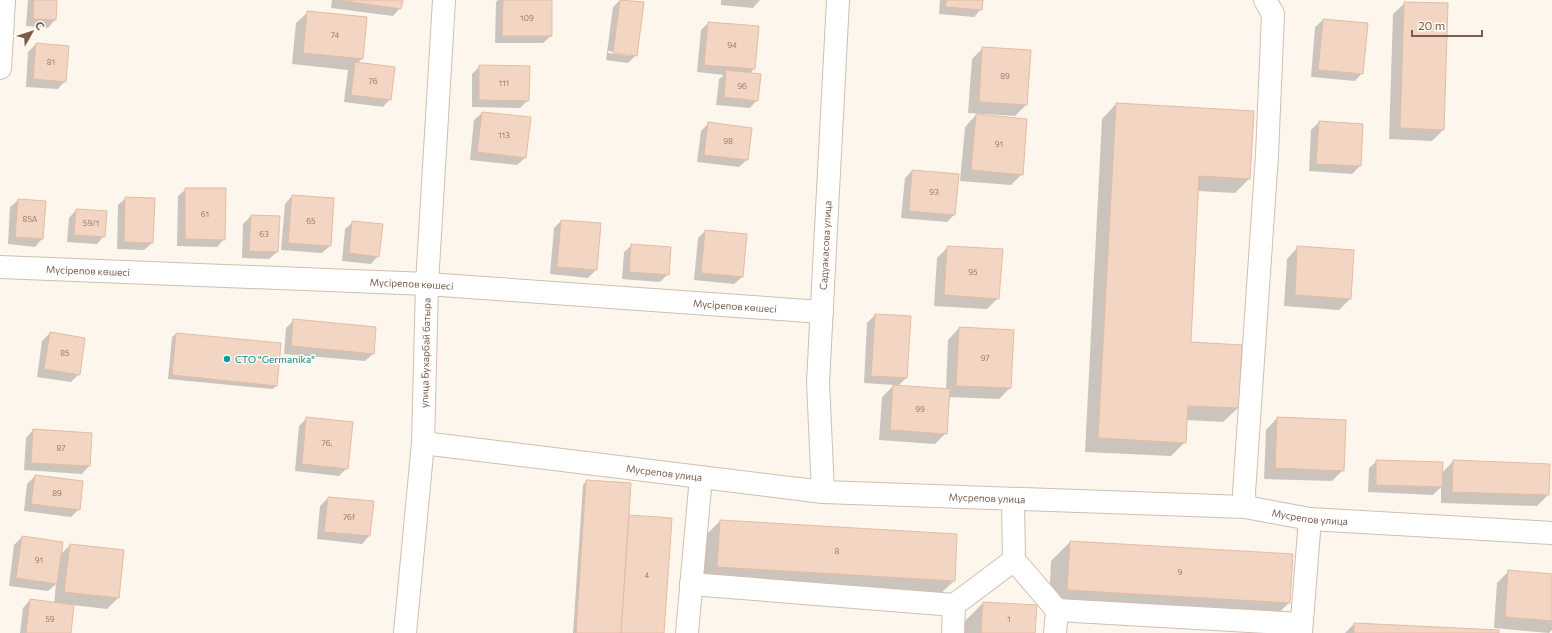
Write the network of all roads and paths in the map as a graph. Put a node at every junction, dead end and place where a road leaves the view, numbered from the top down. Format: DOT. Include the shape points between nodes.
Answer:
graph roads {
  1 [pos="4,0"];
  2 [pos="444,0"];
  3 [pos="838,0"];
  4 [pos="1265,0"];
  5 [pos="0,68"];
  6 [pos="0,268"];
  7 [pos="427,284"];
  8 [pos="822,312"];
  9 [pos="423,443"];
  10 [pos="701,477"];
  11 [pos="823,492"];
  12 [pos="1013,499"];
  13 [pos="1244,507"];
  14 [pos="1310,519"];
  15 [pos="1552,533"];
  16 [pos="1014,560"];
  17 [pos="691,584"];
  18 [pos="954,605"];
  19 [pos="1057,610"];
  20 [pos="1301,629"];
  21 [pos="405,633"];
  22 [pos="687,633"];
  23 [pos="954,633"];
  24 [pos="1055,633"];
  1 -- 5 [label="street"];
  2 -- 7 [label="street, улица Бухарбай батыра"];
  3 -- 8 [label="street, Садуакасова улица"];
  4 -- 13 [label="street" via="1272,14 1268,156"];
  6 -- 7 [label="street, Мүсірепов көшесі"];
  7 -- 8 [label="street, Мүсірепов көшесі"];
  7 -- 9 [label="street, улица Бухарбай батыра"];
  8 -- 11 [label="street, Садуакасова улица" via="818,382"];
  9 -- 10 [label="street, Мусрепов улица"];
  9 -- 21 [label="street, улица Бухарбай батыра"];
  10 -- 11 [label="street, Мусрепов улица"];
  10 -- 17 [label="street"];
  11 -- 12 [label="street, Мусрепов улица"];
  12 -- 13 [label="street, Мусрепов улица"];
  12 -- 16 [label="street"];
  13 -- 14 [label="street, Мусрепов улица"];
  14 -- 15 [label="street, Мусрепов улица"];
  14 -- 20 [label="street"];
  16 -- 18 [label="street"];
  16 -- 19 [label="street"];
  17 -- 18 [label="street"];
  17 -- 22 [label="street"];
  18 -- 23 [label="street"];
  19 -- 20 [label="street"];
  19 -- 24 [label="street"];
}
